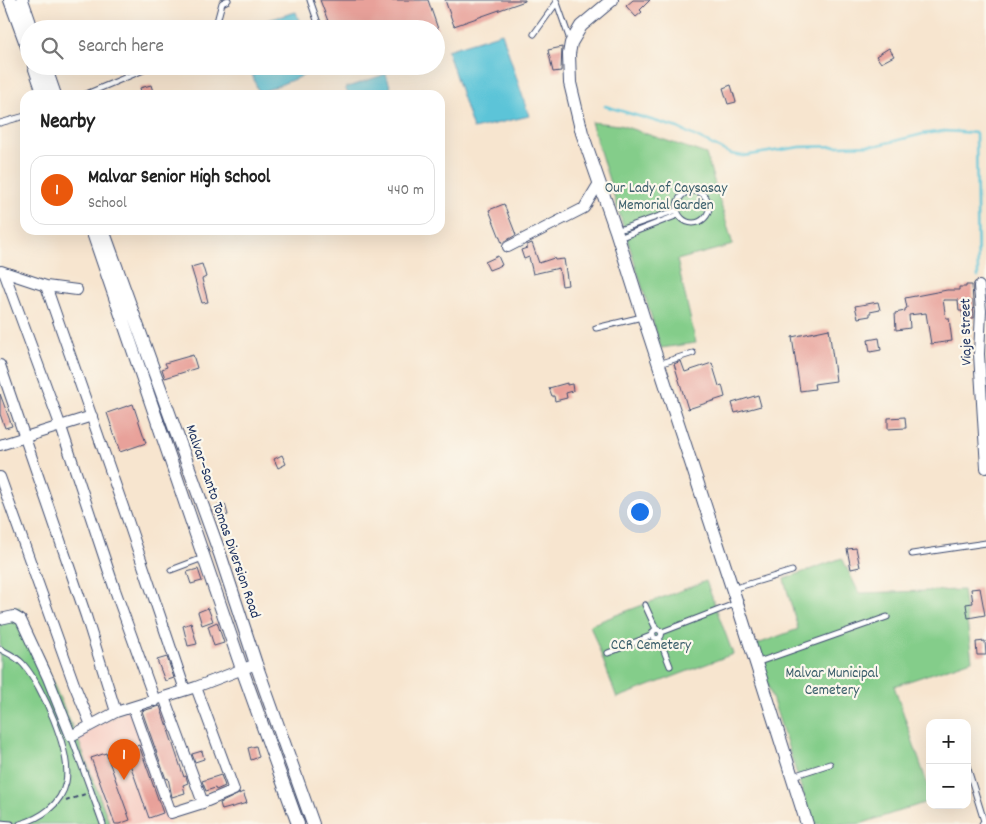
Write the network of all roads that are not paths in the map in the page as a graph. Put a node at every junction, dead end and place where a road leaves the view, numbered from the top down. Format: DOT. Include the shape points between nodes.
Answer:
graph roads {
  1 [pos="10,0"];
  2 [pos="22,0"];
  3 [pos="228,0"];
  4 [pos="310,0"];
  5 [pos="612,0"];
  6 [pos="556,1"];
  7 [pos="29,20"];
  8 [pos="217,20"];
  9 [pos="317,20"];
  10 [pos="20,27"];
  11 [pos="534,34"];
  12 [pos="571,43"];
  13 [pos="37,75"];
  14 [pos="48,75"];
  15 [pos="132,75"];
  16 [pos="42,90"];
  17 [pos="53,90"];
  18 [pos="96,90"];
  19 [pos="20,117"];
  20 [pos="0,123"];
  21 [pos="600,183"];
  22 [pos="677,213"];
  23 [pos="618,234"];
  24 [pos="94,235"];
  25 [pos="106,235"];
  26 [pos="508,247"];
  27 [pos="2,271"];
  28 [pos="46,286"];
  29 [pos="978,286"];
  30 [pos="77,290"];
  31 [pos="983,310"];
  32 [pos="642,316"];
  33 [pos="596,328"];
  34 [pos="693,353"];
  35 [pos="983,354"];
  36 [pos="658,364"];
  37 [pos="0,365"];
  38 [pos="92,416"];
  39 [pos="61,427"];
  40 [pos="26,437"];
  41 [pos="0,445"];
  42 [pos="986,468"];
  43 [pos="0,477"];
  44 [pos="986,543"];
  45 [pos="912,554"];
  46 [pos="204,558"];
  47 [pos="171,570"];
  48 [pos="792,571"];
  49 [pos="732,589"];
  50 [pos="737,603"];
  51 [pos="645,605"];
  52 [pos="887,617"];
  53 [pos="0,619"];
  54 [pos="656,629"];
  55 [pos="662,632"];
  56 [pos="653,635"];
  57 [pos="659,638"];
  58 [pos="0,649"];
  59 [pos="608,653"];
  60 [pos="756,662"];
  61 [pos="256,664"];
  62 [pos="670,666"];
  63 [pos="242,669"];
  64 [pos="196,687"];
  65 [pos="185,690"];
  66 [pos="160,699"];
  67 [pos="133,707"];
  68 [pos="116,712"];
  69 [pos="91,725"];
  70 [pos="71,736"];
  71 [pos="830,764"];
  72 [pos="792,776"];
  73 [pos="971,779"];
  74 [pos="203,803"];
  75 [pos="0,823"];
  76 [pos="28,823"];
  77 [pos="10,824"];
  78 [pos="20,824"];
  79 [pos="103,824"];
  80 [pos="298,824"];
  81 [pos="313,824"];
  82 [pos="807,824"];
  83 [pos="982,824"];
  1 -- 10 [label="street"];
  2 -- 7 [label="street"];
  3 -- 8 [label="lane" via="222,3"];
  4 -- 9 [label="lane"];
  5 -- 12 [label="street" via="581,26"];
  6 -- 11 [label="lane"];
  6 -- 12 [label="lane"];
  12 -- 21 [label="street" via="570,83 582,133"];
  13 -- 16 [label="street"];
  14 -- 17 [label="street"];
  15 -- 18 [label="lane"];
  19 -- 20 [label="lane"];
  21 -- 23 [label="street"];
  21 -- 26 [label="street" via="584,208"];
  22 -- 22 [label="lane" via="685,222 698,223 707,216 709,203 702,193 690,191 679,198"];
  22 -- 23 [label="lane"];
  23 -- 32 [label="street"];
  24 -- 46 [label="street, Malvar–Santo Tomas Diversion Road"];
  25 -- 61 [label="street, Malvar–Santo Tomas Diversion Road"];
  27 -- 28 [label="street"];
  27 -- 39 [label="street"];
  28 -- 30 [label="street"];
  28 -- 38 [label="street"];
  29 -- 31 [label="street, Viaje Street"];
  31 -- 35 [label="street, Viaje Street"];
  32 -- 33 [label="lane"];
  32 -- 36 [label="street"];
  34 -- 36 [label="lane"];
  35 -- 42 [label="street, Viaje Street"];
  36 -- 49 [label="street"];
  37 -- 40 [label="street"];
  38 -- 39 [label="street"];
  38 -- 65 [label="street"];
  39 -- 40 [label="street"];
  39 -- 66 [label="street" via="115,590"];
  40 -- 41 [label="street"];
  40 -- 68 [label="street"];
  43 -- 69 [label="street" via="56,638"];
  44 -- 45 [label="lane"];
  46 -- 47 [label="lane"];
  46 -- 63 [label="street, Malvar–Santo Tomas Diversion Road"];
  48 -- 49 [label="lane"];
  49 -- 50 [label="street"];
  50 -- 55 [label="lane"];
  50 -- 60 [label="street"];
  51 -- 54 [label="lane"];
  52 -- 60 [label="lane"];
  53 -- 70 [label="street" via="14,616 21,620"];
  54 -- 55 [label="lane"];
  54 -- 56 [label="lane"];
  55 -- 57 [label="lane"];
  56 -- 57 [label="lane"];
  56 -- 59 [label="lane"];
  57 -- 62 [label="lane"];
  58 -- 76 [label="lane" via="22,663 34,679 54,720 66,765 66,782 60,798"];
  60 -- 72 [label="street"];
  61 -- 63 [label="street"];
  61 -- 81 [label="street, Malvar–Santo Tomas Diversion Road"];
  63 -- 64 [label="street"];
  63 -- 80 [label="street, Malvar–Santo Tomas Diversion Road"];
  64 -- 65 [label="street"];
  64 -- 74 [label="street" via="234,790"];
  65 -- 66 [label="street"];
  66 -- 67 [label="street"];
  66 -- 74 [label="street"];
  67 -- 68 [label="street"];
  67 -- 74 [label="street" via="171,813"];
  68 -- 69 [label="street"];
  69 -- 70 [label="street"];
  70 -- 79 [label="lane"];
  71 -- 72 [label="lane"];
  72 -- 82 [label="street"];
  73 -- 83 [label="lane" via="984,821"];
  75 -- 77 [label="lane"];
  76 -- 78 [label="lane"];
}
